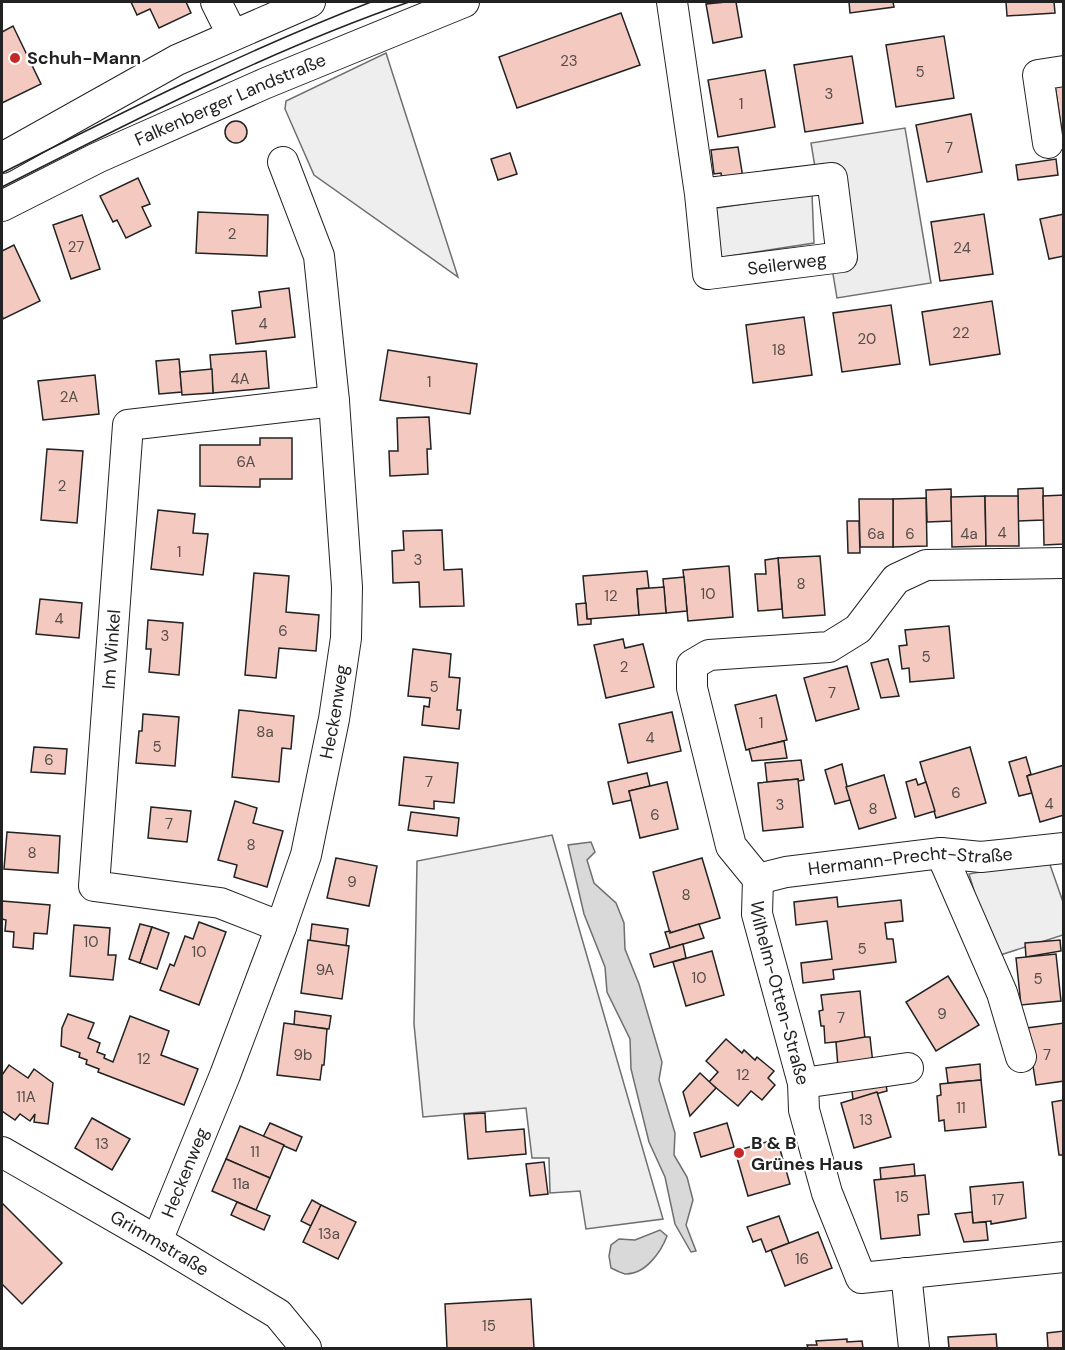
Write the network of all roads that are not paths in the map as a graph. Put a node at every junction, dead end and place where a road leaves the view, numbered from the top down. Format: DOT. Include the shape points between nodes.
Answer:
graph roads {
  1 [pos="216,2"];
  2 [pos="310,2"];
  3 [pos="464,2"];
  4 [pos="672,2"];
  5 [pos="232,34"];
  6 [pos="1064,71"];
  7 [pos="1048,142"];
  8 [pos="2,158"];
  9 [pos="283,162"];
  10 [pos="700,194"];
  11 [pos="2,206"];
  12 [pos="334,401"];
  13 [pos="1064,563"];
  14 [pos="1064,848"];
  15 [pos="941,853"];
  16 [pos="758,879"];
  17 [pos="281,927"];
  18 [pos="1021,1057"];
  19 [pos="908,1068"];
  20 [pos="803,1083"];
  21 [pos="2,1152"];
  22 [pos="157,1240"];
  23 [pos="1064,1257"];
  24 [pos="906,1273"];
  25 [pos="306,1348"];
  26 [pos="914,1348"];
  1 -- 5 [label="street"];
  2 -- 5 [label="street"];
  3 -- 11 [label="street, Falkenberger Landstraße" via="266,83 97,158"];
  4 -- 10 [label="street, Seilerweg"];
  5 -- 8 [label="street" via="177,60"];
  6 -- 7 [label="street" via="1038,75"];
  9 -- 12 [label="street, Heckenweg" via="319,256"];
  10 -- 10 [label="street, Seilerweg" via="708,274 842,257 832,178"];
  12 -- 17 [label="street, Heckenweg" via="347,587 346,638 306,855"];
  12 -- 17 [label="street, Im Winkel" via="128,425 94,886 220,903"];
  13 -- 16 [label="street, Wilhelm-Otten-Straße" via="926,565 896,579 858,629 829,646 709,656 692,665 692,688 731,846"];
  14 -- 15 [label="street, Hermann-Precht-Straße" via="981,857"];
  15 -- 16 [label="street, Hermann-Precht-Straße"];
  15 -- 18 [label="street" via="1002,993"];
  16 -- 20 [label="street, Wilhelm-Otten-Straße" via="757,914"];
  17 -- 22 [label="street, Heckenweg"];
  19 -- 20 [label="street"];
  20 -- 24 [label="street, Wilhelm-Otten-Straße" via="804,1110 827,1193 861,1278"];
  21 -- 22 [label="street, Grimmstraße"];
  22 -- 25 [label="street, Grimmstraße" via="278,1314"];
  23 -- 24 [label="street, Wilhelm-Otten-Straße"];
  24 -- 26 [label="street"];
}
